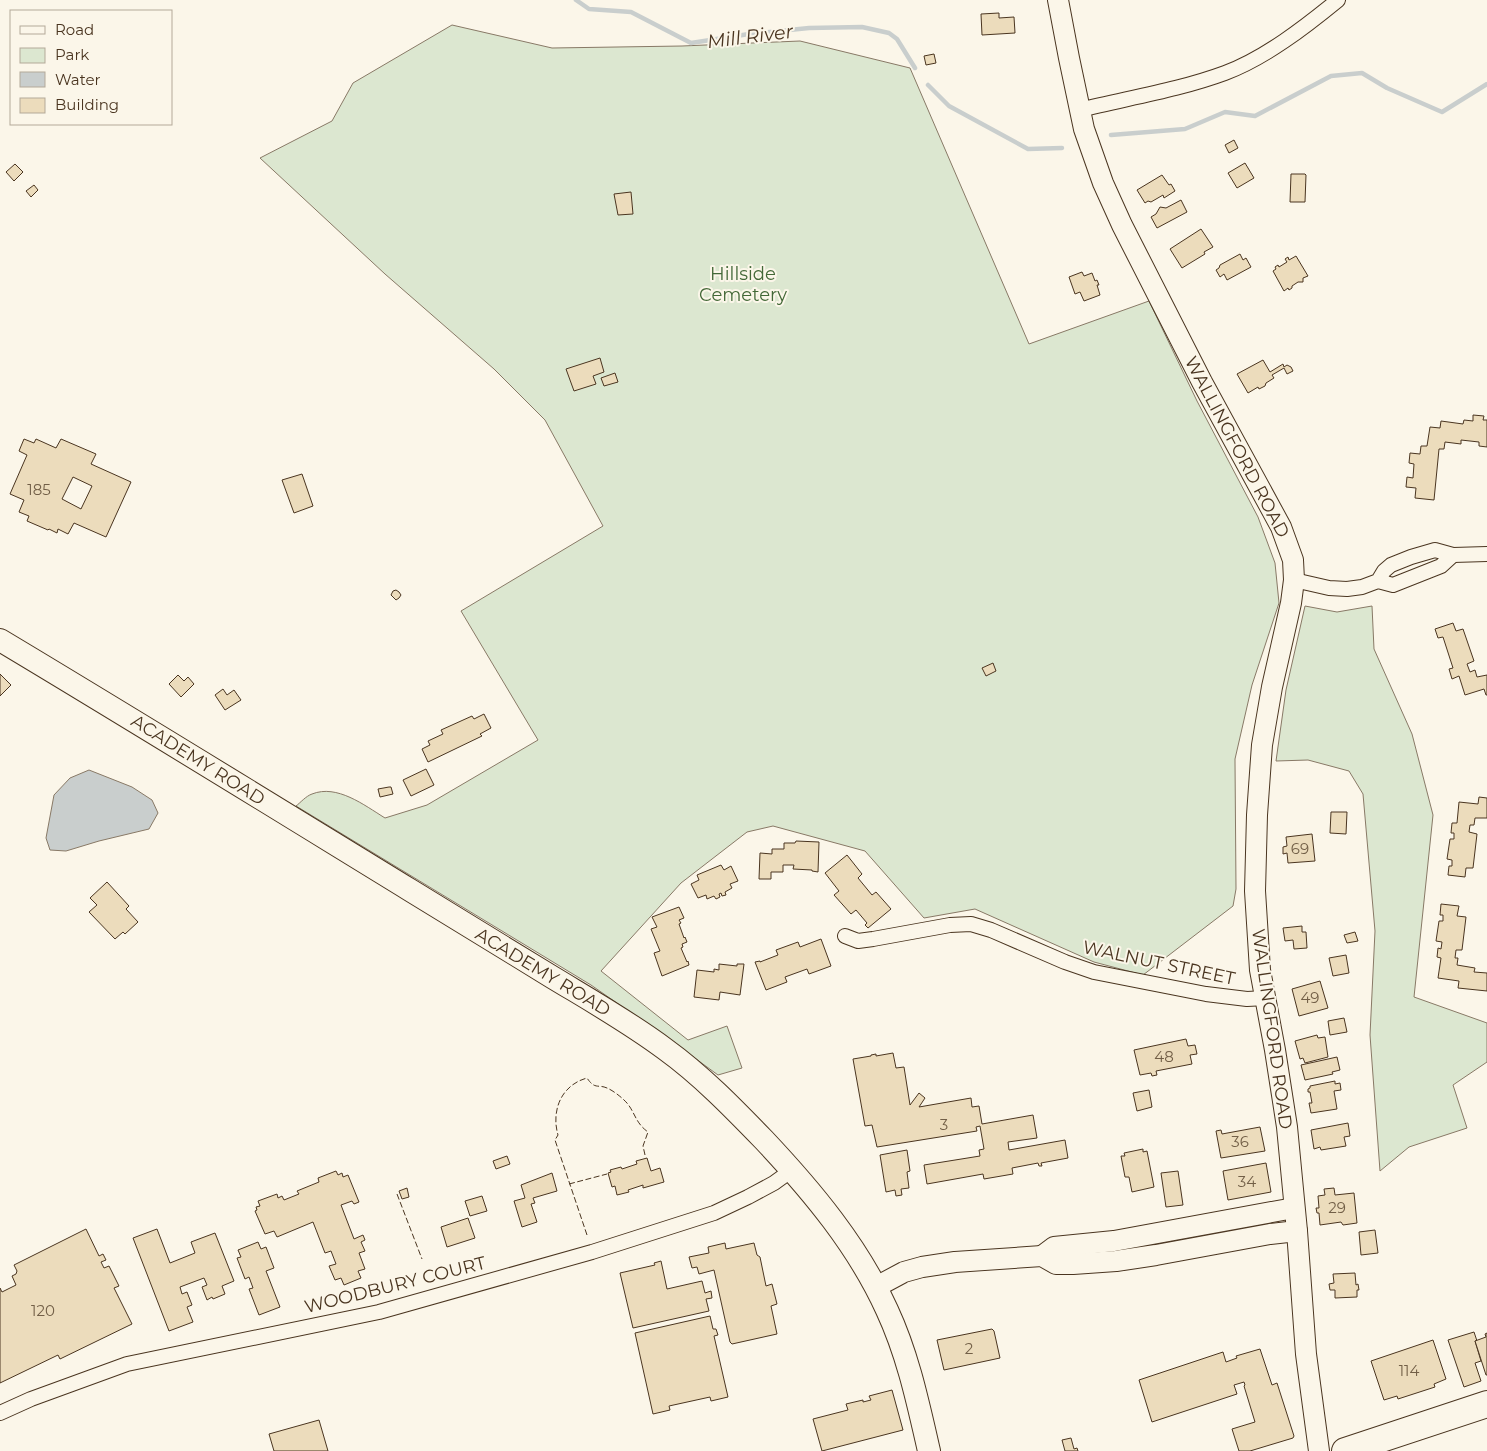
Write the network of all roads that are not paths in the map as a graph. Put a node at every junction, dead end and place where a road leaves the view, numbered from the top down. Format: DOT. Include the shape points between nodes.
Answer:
graph roads {
  1 [pos="1058,0"];
  2 [pos="1338,0"];
  3 [pos="1080,110"];
  4 [pos="1487,554"];
  5 [pos="1453,555"];
  6 [pos="1294,580"];
  7 [pos="1378,581"];
  8 [pos="0,640"];
  9 [pos="845,936"];
  10 [pos="1266,998"];
  11 [pos="792,1170"];
  12 [pos="1294,1208"];
  13 [pos="1216,1223"];
  14 [pos="1297,1231"];
  15 [pos="1220,1243"];
  16 [pos="1115,1251"];
  17 [pos="876,1287"];
  18 [pos="1487,1404"];
  19 [pos="0,1413"];
  20 [pos="929,1451"];
  21 [pos="1319,1451"];
  22 [pos="1345,1451"];
  1 -- 3 [label="street, WALLINGFORD ROAD"];
  2 -- 3 [label="street" via="1304,28 1226,72"];
  3 -- 6 [label="street, WALLINGFORD ROAD" via="1091,152 1122,225 1202,382 1282,527"];
  4 -- 5 [label="street"];
  5 -- 7 [label="street" via="1441,566 1393,585"];
  5 -- 7 [label="street" via="1434,550 1411,557 1384,571"];
  6 -- 7 [label="street" via="1347,589"];
  6 -- 10 [label="street, WALLINGFORD ROAD" via="1266,715 1259,780 1255,891 1260,970"];
  8 -- 11 [label="main road, ACADEMY ROAD" via="641,1032 688,1067 734,1109"];
  9 -- 10 [label="street, WALNUT STREET" via="858,941 873,940 971,924 1094,972 1206,994"];
  10 -- 12 [label="street, WALLINGFORD ROAD" via="1281,1085"];
  11 -- 17 [label="main road, ACADEMY ROAD" via="828,1214"];
  11 -- 19 [label="street, WOODBURY COURT" via="748,1198 714,1213 592,1252 379,1312 127,1364"];
  12 -- 13 [label="street"];
  12 -- 14 [label="street, WALLINGFORD ROAD"];
  13 -- 15 [label="street"];
  13 -- 16 [label="street"];
  14 -- 15 [label="street"];
  14 -- 21 [label="street, WALLINGFORD ROAD" via="1306,1354"];
  15 -- 16 [label="street" via="1156,1255"];
  16 -- 17 [label="street" via="1073,1264 1056,1264 1042,1256 922,1267 904,1272"];
  17 -- 20 [label="main road, ACADEMY ROAD" via="908,1365"];
  18 -- 22 [label="highway"];
}
